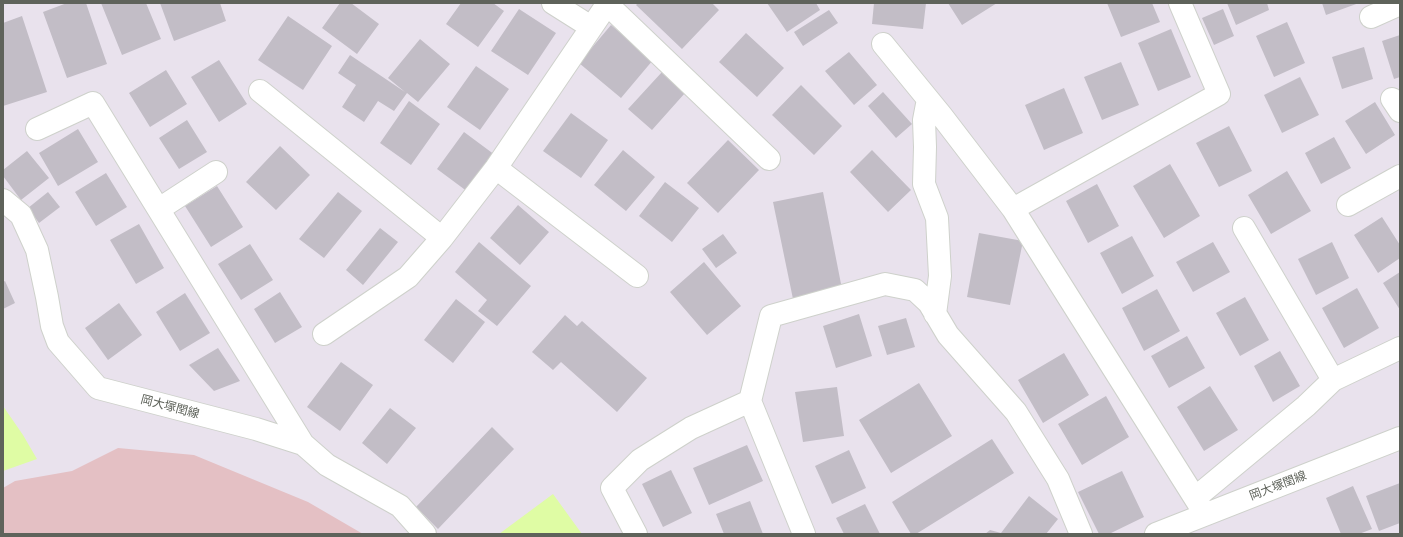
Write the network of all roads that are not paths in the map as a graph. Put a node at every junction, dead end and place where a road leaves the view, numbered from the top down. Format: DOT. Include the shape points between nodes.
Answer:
graph roads {
  1 [pos="553,3"];
  2 [pos="607,3"];
  3 [pos="1180,3"];
  4 [pos="1400,4"];
  5 [pos="1371,17"];
  6 [pos="591,27"];
  7 [pos="884,44"];
  8 [pos="260,91"];
  9 [pos="928,99"];
  10 [pos="37,129"];
  11 [pos="768,159"];
  12 [pos="496,168"];
  13 [pos="216,172"];
  14 [pos="1400,176"];
  15 [pos="3,200"];
  16 [pos="1348,205"];
  17 [pos="159,209"];
  18 [pos="1013,209"];
  19 [pos="1244,228"];
  20 [pos="442,238"];
  21 [pos="637,276"];
  22 [pos="935,314"];
  23 [pos="324,334"];
  24 [pos="1400,348"];
  25 [pos="1333,380"];
  26 [pos="750,401"];
  27 [pos="1400,438"];
  28 [pos="303,444"];
  29 [pos="1200,506"];
  30 [pos="425,534"];
  31 [pos="636,534"];
  32 [pos="804,534"];
  33 [pos="1081,534"];
  34 [pos="1156,534"];
  1 -- 6 [label="street"];
  2 -- 6 [label="street"];
  2 -- 11 [label="street"];
  3 -- 18 [label="street" via="1219,94"];
  4 -- 5 [label="street"];
  6 -- 12 [label="street"];
  7 -- 9 [label="street"];
  8 -- 20 [label="street"];
  9 -- 18 [label="street"];
  9 -- 22 [label="street" via="924,120 924,184 937,218 940,276"];
  10 -- 17 [label="street" via="93,103"];
  12 -- 20 [label="street"];
  12 -- 21 [label="street"];
  13 -- 17 [label="street"];
  14 -- 16 [label="street"];
  15 -- 28 [label="street, 岡大塚閏線" via="21,215 36,250 52,326 58,342 98,388 256,429"];
  17 -- 28 [label="street"];
  18 -- 29 [label="street"];
  19 -- 25 [label="street"];
  20 -- 23 [label="street" via="408,277"];
  22 -- 26 [label="street" via="929,303 915,290 885,284 771,316"];
  22 -- 33 [label="street" via="948,335 1016,412 1058,479"];
  24 -- 25 [label="street"];
  25 -- 29 [label="street"];
  26 -- 31 [label="street" via="691,428 640,460 612,488"];
  26 -- 32 [label="street"];
  27 -- 29 [label="street, 岡大塚閏線"];
  28 -- 30 [label="street, 岡大塚閏線" via="327,465 400,506"];
  29 -- 34 [label="street, 岡大塚閏線"];
}
